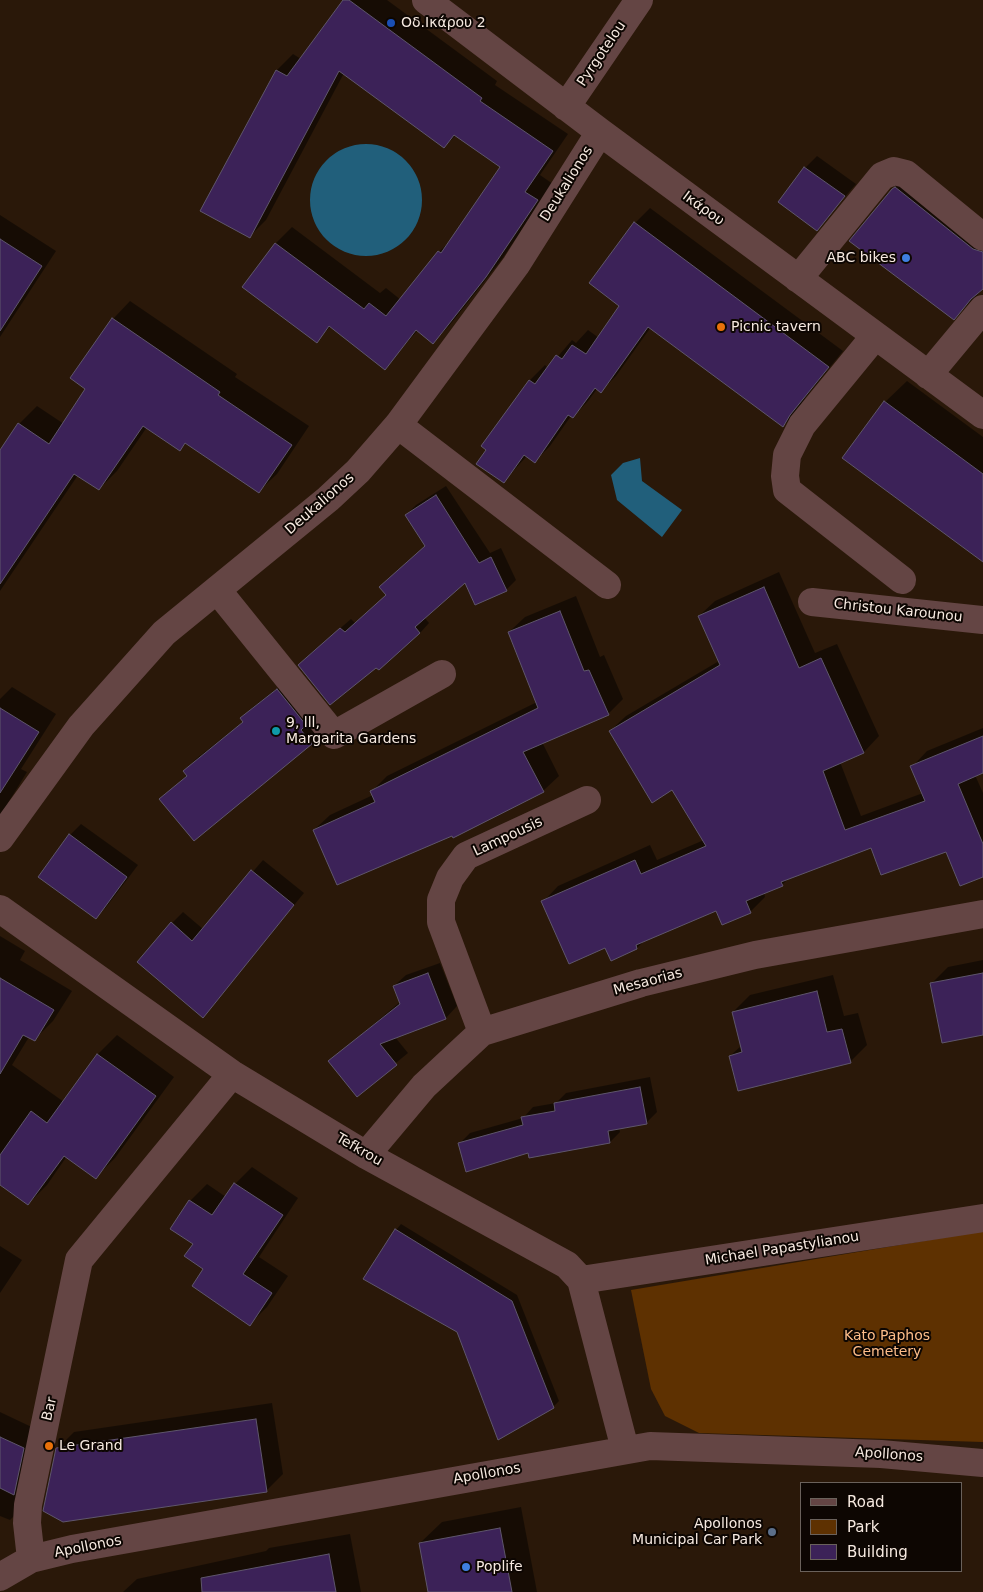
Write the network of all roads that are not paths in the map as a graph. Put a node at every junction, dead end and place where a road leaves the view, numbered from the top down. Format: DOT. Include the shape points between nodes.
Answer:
graph roads {
  1 [pos="426,0"];
  2 [pos="639,0"];
  3 [pos="566,107"];
  4 [pos="600,132"];
  5 [pos="983,237"];
  6 [pos="798,279"];
  7 [pos="983,309"];
  8 [pos="875,336"];
  9 [pos="928,375"];
  10 [pos="983,415"];
  11 [pos="398,425"];
  12 [pos="902,580"];
  13 [pos="607,585"];
  14 [pos="218,591"];
  15 [pos="812,602"];
  16 [pos="983,620"];
  17 [pos="442,674"];
  18 [pos="587,800"];
  19 [pos="0,838"];
  20 [pos="0,909"];
  21 [pos="983,914"];
  22 [pos="482,1032"];
  23 [pos="232,1074"];
  24 [pos="366,1155"];
  25 [pos="983,1218"];
  26 [pos="581,1280"];
  27 [pos="625,1449"];
  28 [pos="983,1463"];
  29 [pos="31,1559"];
  30 [pos="0,1577"];
  1 -- 3 [label="street, Ικάρου"];
  2 -- 3 [label="street, Pyrgotelou"];
  3 -- 4 [label="street, Ικάρου"];
  4 -- 6 [label="street, Ικάρου"];
  4 -- 11 [label="street, Deukalionos" via="516,265"];
  5 -- 6 [label="street" via="906,174 894,171 882,176"];
  6 -- 8 [label="street, Ικάρου"];
  7 -- 9 [label="street"];
  8 -- 9 [label="street, Ικάρου"];
  8 -- 12 [label="street" via="802,425 787,455 785,476 788,490"];
  9 -- 10 [label="street, Ικάρου"];
  11 -- 13 [label="street"];
  11 -- 14 [label="street, Deukalionos" via="358,471 328,499"];
  14 -- 17 [label="street" via="334,735"];
  14 -- 19 [label="street, Deukalionos" via="164,633 81,726"];
  15 -- 16 [label="street, Christou Karounou"];
  18 -- 22 [label="street, Lampousis" via="466,856 450,878 441,900 441,922"];
  20 -- 23 [label="street, Tefkrou"];
  21 -- 22 [label="street, Mesaorias" via="755,955 641,983"];
  22 -- 24 [label="street, Mesaorias" via="424,1086"];
  23 -- 24 [label="street, Tefkrou"];
  23 -- 29 [label="street, Bar" via="79,1260 28,1505"];
  24 -- 26 [label="street, Tefkrou" via="547,1253"];
  25 -- 26 [label="street, Michael Papastylianou"];
  26 -- 27 [label="street"];
  27 -- 28 [label="street, Apollonos" via="650,1446 775,1448"];
  27 -- 29 [label="street, Apollonos" via="125,1539"];
  29 -- 30 [label="street, Apollonos"];
}
